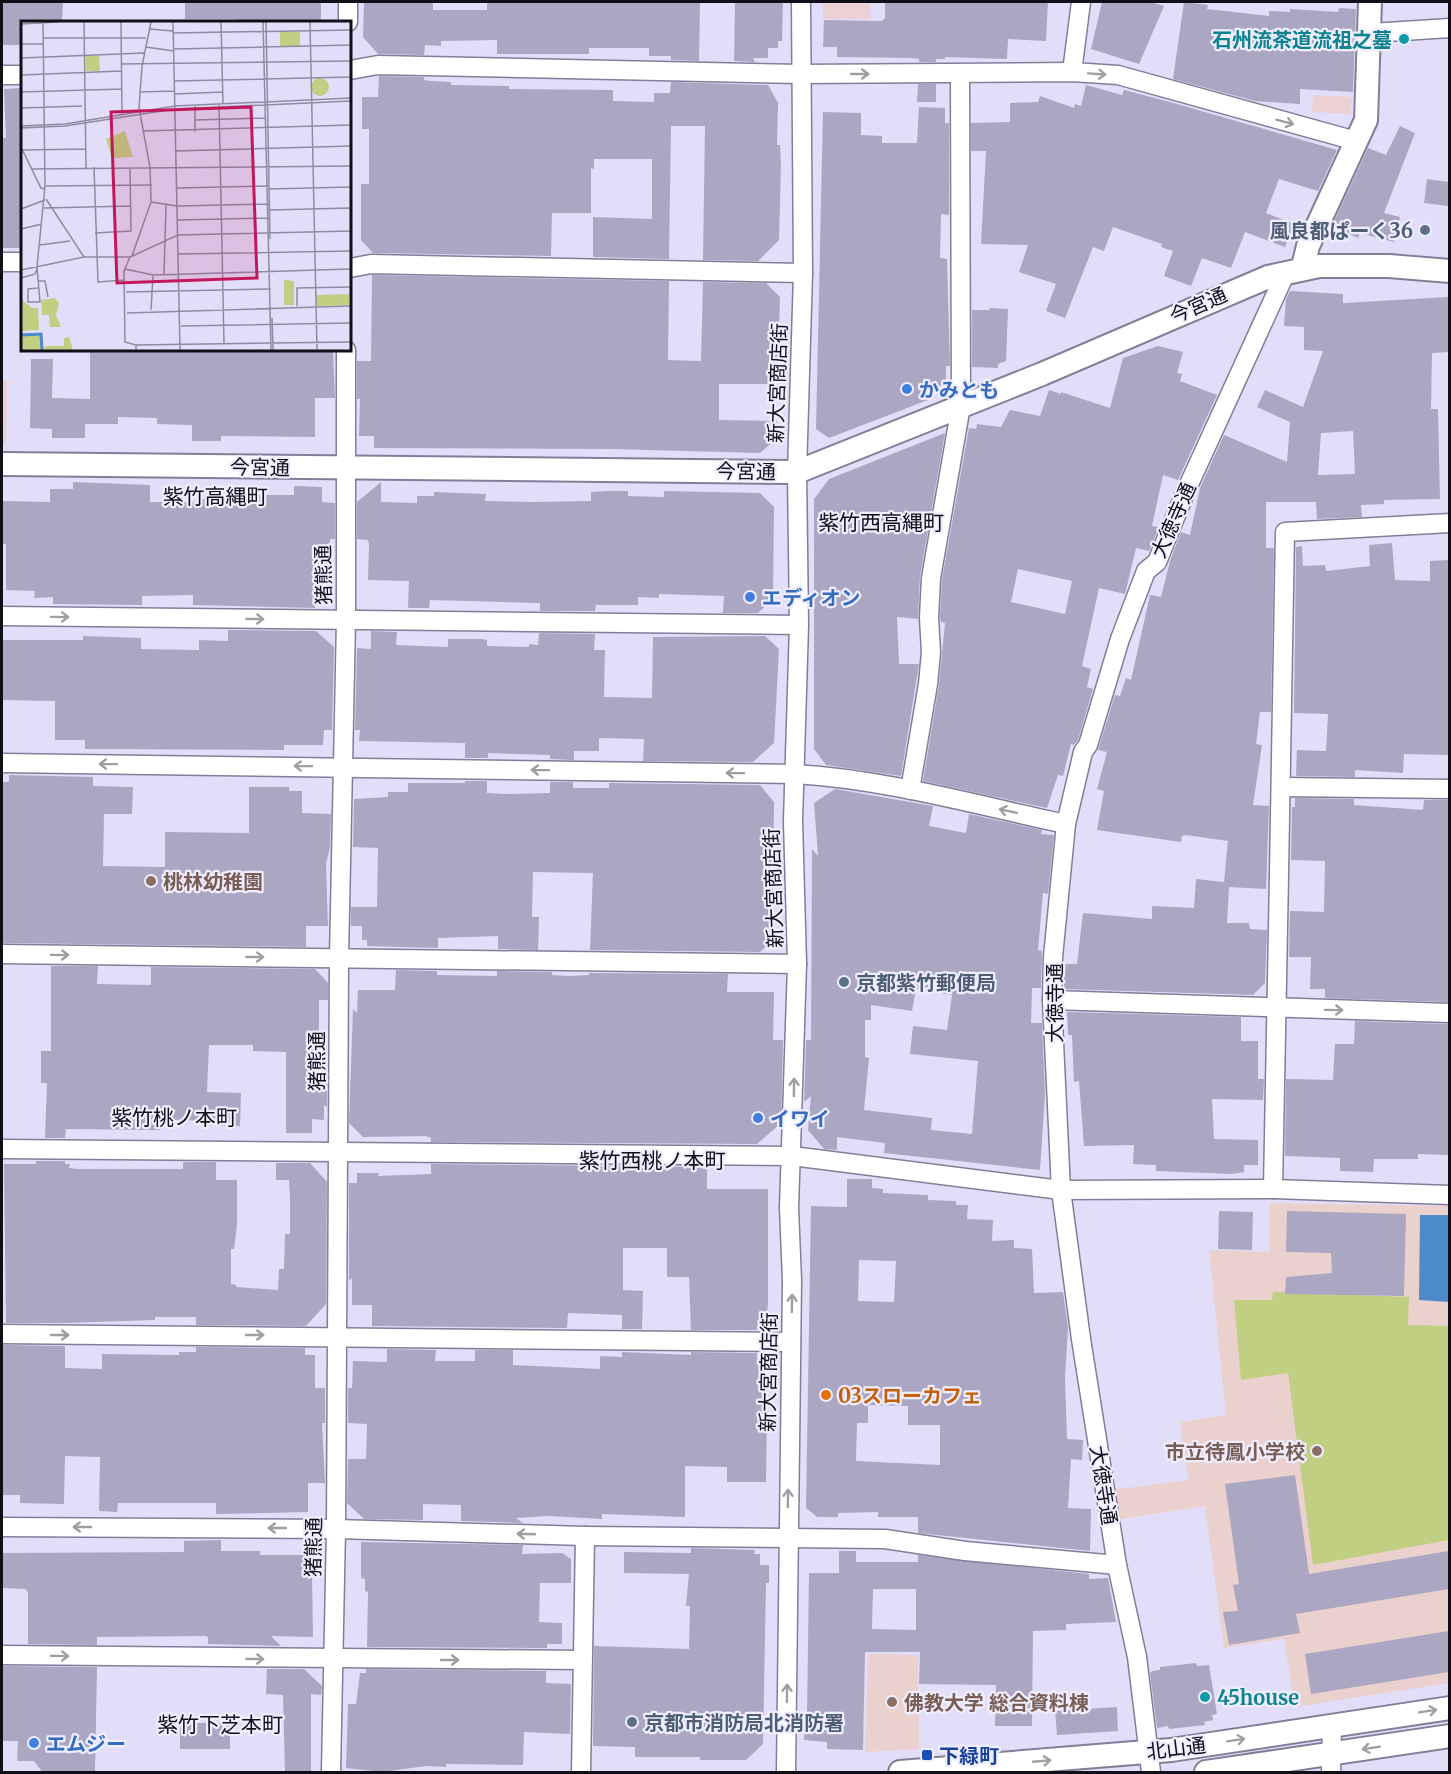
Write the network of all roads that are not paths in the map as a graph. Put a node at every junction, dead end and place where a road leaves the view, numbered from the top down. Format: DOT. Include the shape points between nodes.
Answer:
graph roads {
  1 [pos="348,2"];
  2 [pos="801,2"];
  3 [pos="1081,2"];
  4 [pos="1370,2"];
  5 [pos="348,21"];
  6 [pos="1449,28"];
  7 [pos="1371,33"];
  8 [pos="351,70"];
  9 [pos="1072,72"];
  10 [pos="801,74"];
  11 [pos="960,74"];
  12 [pos="2,75"];
  13 [pos="21,75"];
  14 [pos="1356,141"];
  15 [pos="2,262"];
  16 [pos="21,262"];
  17 [pos="351,268"];
  18 [pos="1295,269"];
  19 [pos="1449,271"];
  20 [pos="803,273"];
  21 [pos="346,351"];
  22 [pos="961,406"];
  23 [pos="2,464"];
  24 [pos="344,468"];
  25 [pos="798,472"];
  26 [pos="1449,523"];
  27 [pos="2,616"];
  28 [pos="346,621"];
  29 [pos="799,625"];
  30 [pos="2,763"];
  31 [pos="344,767"];
  32 [pos="794,774"];
  33 [pos="1283,787"];
  34 [pos="1449,789"];
  35 [pos="910,790"];
  36 [pos="1066,824"];
  37 [pos="2,954"];
  38 [pos="339,958"];
  39 [pos="797,964"];
  40 [pos="1052,1000"];
  41 [pos="1275,1009"];
  42 [pos="1449,1013"];
  43 [pos="2,1149"];
  44 [pos="339,1153"];
  45 [pos="792,1156"];
  46 [pos="1274,1189"];
  47 [pos="1061,1190"];
  48 [pos="1449,1196"];
  49 [pos="2,1334"];
  50 [pos="337,1336"];
  51 [pos="791,1342"];
  52 [pos="2,1527"];
  53 [pos="336,1529"];
  54 [pos="585,1536"];
  55 [pos="787,1538"];
  56 [pos="1117,1565"];
  57 [pos="2,1655"];
  58 [pos="333,1660"];
  59 [pos="582,1660"];
  60 [pos="1449,1708"];
  61 [pos="1332,1726"];
  62 [pos="1449,1736"];
  63 [pos="1151,1762"];
  64 [pos="1331,1763"];
  65 [pos="331,1773"];
  66 [pos="581,1773"];
  67 [pos="786,1773"];
  68 [pos="900,1773"];
  69 [pos="1206,1773"];
  1 -- 5 [label="street"];
  2 -- 10 [label="street, 新大宮商店街"];
  3 -- 9 [label="street"];
  4 -- 7 [label="street, 大徳寺通"];
  6 -- 7 [label="street"];
  7 -- 14 [label="street, 大徳寺通" via="1366,120"];
  8 -- 10 [label="street" via="378,66"];
  9 -- 11 [label="street"];
  9 -- 14 [label="street, one-way" via="1118,75"];
  10 -- 11 [label="street, one-way"];
  10 -- 20 [label="street, 新大宮商店街"];
  11 -- 22 [label="street"];
  12 -- 13 [label="street"];
  14 -- 18 [label="street, 大徳寺通"];
  15 -- 16 [label="street"];
  17 -- 20 [label="street" via="371,264"];
  18 -- 19 [label="street, 今宮通" via="1389,266"];
  18 -- 22 [label="street, 今宮通" via="1243,286"];
  18 -- 36 [label="street, 大徳寺通" via="1157,562 1146,571 1083,752"];
  20 -- 25 [label="street, 新大宮商店街"];
  21 -- 24 [label="street, 猪熊通"];
  22 -- 25 [label="street, 今宮通"];
  22 -- 35 [label="street" via="931,578 928,684"];
  23 -- 24 [label="street, 今宮通"];
  24 -- 25 [label="street, 今宮通"];
  24 -- 28 [label="street, 猪熊通"];
  25 -- 29 [label="street, 新大宮商店街"];
  26 -- 33 [label="street" via="1286,532"];
  27 -- 28 [label="street, one-way"];
  28 -- 29 [label="street"];
  28 -- 31 [label="street, 猪熊通"];
  29 -- 32 [label="street, 新大宮商店街"];
  31 -- 30 [label="street, one-way"];
  32 -- 31 [label="street, one-way"];
  31 -- 38 [label="street, 猪熊通"];
  32 -- 35 [label="street" via="832,776"];
  32 -- 39 [label="street, 新大宮商店街"];
  33 -- 34 [label="street"];
  33 -- 41 [label="street"];
  36 -- 35 [label="street, one-way"];
  36 -- 40 [label="street, 大徳寺通"];
  37 -- 38 [label="street, one-way"];
  38 -- 39 [label="street"];
  38 -- 44 [label="street, 猪熊通"];
  45 -- 39 [label="street, 新大宮商店街, one-way"];
  40 -- 41 [label="street"];
  40 -- 47 [label="street, 大徳寺通"];
  41 -- 42 [label="street, one-way"];
  41 -- 46 [label="street"];
  43 -- 44 [label="street"];
  44 -- 45 [label="street"];
  44 -- 50 [label="street, 猪熊通"];
  45 -- 47 [label="street"];
  51 -- 45 [label="street, 新大宮商店街, one-way"];
  46 -- 47 [label="street"];
  46 -- 48 [label="street"];
  47 -- 56 [label="street, 大徳寺通"];
  49 -- 50 [label="street, one-way"];
  50 -- 51 [label="street"];
  50 -- 53 [label="street, 猪熊通"];
  55 -- 51 [label="street, 新大宮商店街, one-way"];
  53 -- 52 [label="street, one-way"];
  54 -- 53 [label="street, one-way"];
  53 -- 58 [label="street, 猪熊通"];
  54 -- 55 [label="street"];
  54 -- 59 [label="street"];
  55 -- 56 [label="street" via="885,1539 965,1551"];
  67 -- 55 [label="street, 新大宮商店街, one-way"];
  56 -- 63 [label="street, 大徳寺通" via="1137,1657"];
  57 -- 58 [label="street, one-way"];
  58 -- 59 [label="street, one-way"];
  58 -- 65 [label="street, 猪熊通"];
  59 -- 66 [label="street"];
  61 -- 60 [label="street, 北山通, one-way"];
  63 -- 61 [label="street, 北山通, one-way"];
  61 -- 64 [label="street"];
  62 -- 64 [label="street, 北山通, one-way"];
  68 -- 63 [label="street, 北山通, one-way"];
  64 -- 69 [label="street, 北山通"];
}
